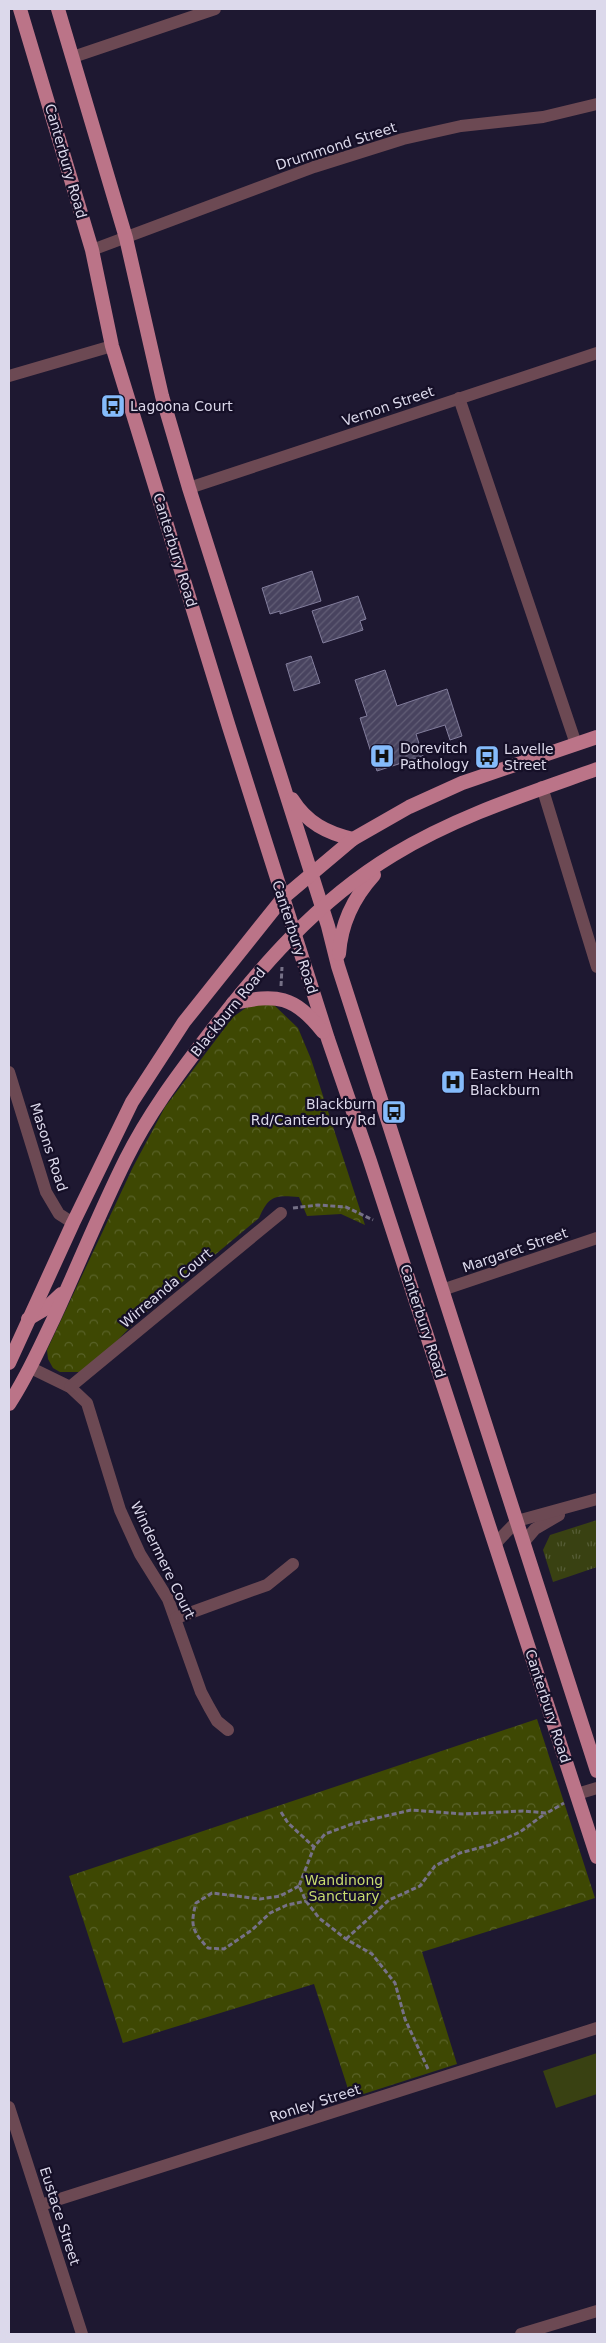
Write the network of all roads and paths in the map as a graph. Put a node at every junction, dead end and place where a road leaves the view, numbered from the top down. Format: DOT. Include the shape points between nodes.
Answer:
graph roads {
  1 [pos="20,9"];
  2 [pos="58,9"];
  3 [pos="215,9"];
  4 [pos="73,57"];
  5 [pos="597,104"];
  6 [pos="126,238"];
  7 [pos="92,250"];
  8 [pos="112,346"];
  9 [pos="597,354"];
  10 [pos="9,376"];
  11 [pos="460,398"];
  12 [pos="189,488"];
  13 [pos="597,737"];
  14 [pos="576,744"];
  15 [pos="597,769"];
  16 [pos="282,782"];
  17 [pos="542,787"];
  18 [pos="353,839"];
  19 [pos="391,856"];
  20 [pos="311,874"];
  21 [pos="283,898"];
  22 [pos="322,907"];
  23 [pos="294,932"];
  24 [pos="282,966"];
  25 [pos="338,966"];
  26 [pos="597,967"];
  27 [pos="280,992"];
  28 [pos="234,1003"];
  29 [pos="328,1039"];
  30 [pos="9,1072"];
  31 [pos="371,1212"];
  32 [pos="281,1213"];
  33 [pos="73,1223"];
  34 [pos="92,1232"];
  35 [pos="597,1238"];
  36 [pos="67,1288"];
  37 [pos="442,1290"];
  38 [pos="28,1319"];
  39 [pos="10,1361"];
  40 [pos="31,1368"];
  41 [pos="70,1387"];
  42 [pos="9,1404"];
  43 [pos="597,1499"];
  44 [pos="572,1507"];
  45 [pos="517,1521"];
  46 [pos="523,1543"];
  47 [pos="495,1544"];
  48 [pos="293,1564"];
  49 [pos="176,1618"];
  50 [pos="228,1730"];
  51 [pos="597,1771"];
  52 [pos="597,1788"];
  53 [pos="577,1794"];
  54 [pos="281,1812"];
  55 [pos="547,1813"];
  56 [pos="314,1847"];
  57 [pos="597,1857"];
  58 [pos="299,1886"];
  59 [pos="306,1901"];
  60 [pos="346,1938"];
  61 [pos="597,2028"];
  62 [pos="433,2081"];
  63 [pos="9,2107"];
  64 [pos="41,2205"];
  65 [pos="597,2311"];
  66 [pos="82,2334"];
  67 [pos="521,2334"];
  1 -- 7 [label="main road, Canterbury Road"];
  2 -- 4 [label="main road, Canterbury Road"];
  3 -- 4 [label="street"];
  4 -- 6 [label="main road, Canterbury Road"];
  5 -- 6 [label="street, Drummond Street" via="543,117 460,126 403,139 314,167"];
  6 -- 7 [label="street, Drummond Street"];
  6 -- 12 [label="main road, Canterbury Road" via="162,396"];
  7 -- 8 [label="main road, Canterbury Road"];
  8 -- 10 [label="street"];
  8 -- 21 [label="main road, Canterbury Road"];
  9 -- 11 [label="street, Vernon Street"];
  11 -- 12 [label="street, Vernon Street"];
  11 -- 14 [label="street"];
  12 -- 16 [label="main road, Canterbury Road"];
  13 -- 14 [label="main road, Blackburn Road"];
  14 -- 18 [label="main road, Blackburn Road" via="435,794"];
  15 -- 17 [label="main road, Blackburn Road"];
  16 -- 18 [label="main road" via="301,814 326,831"];
  16 -- 20 [label="main road, Canterbury Road"];
  17 -- 19 [label="main road, Blackburn Road" via="473,814"];
  17 -- 26 [label="street"];
  18 -- 20 [label="main road, Blackburn Road"];
  19 -- 22 [label="main road, Blackburn Road"];
  19 -- 25 [label="main road" via="353,903 340,935"];
  20 -- 21 [label="main road, Blackburn Road"];
  20 -- 22 [label="main road, Canterbury Road"];
  21 -- 23 [label="main road, Canterbury Road"];
  21 -- 33 [label="main road, Blackburn Road" via="214,983 155,1066 120,1124"];
  22 -- 23 [label="main road, Blackburn Road"];
  22 -- 25 [label="main road, Canterbury Road"];
  23 -- 28 [label="main road, Blackburn Road"];
  23 -- 29 [label="main road, Canterbury Road"];
  24 -- 27 [label="path"];
  25 -- 37 [label="main road, Canterbury Road"];
  28 -- 29 [label="main road" via="269,997 286,1000 313,1019"];
  28 -- 34 [label="main road, Blackburn Road" via="146,1120"];
  29 -- 47 [label="main road, Canterbury Road"];
  30 -- 33 [label="street, Masons Road" via="46,1192 59,1214"];
  31 -- 32 [label="path" via="374,1220 346,1207 296,1207"];
  32 -- 41 [label="street, Wirreanda Court"];
  33 -- 34 [label="main road"];
  33 -- 38 [label="main road, Blackburn Road"];
  34 -- 36 [label="main road, Blackburn Road"];
  35 -- 37 [label="street, Margaret Street"];
  36 -- 38 [label="main road" via="45,1309"];
  36 -- 40 [label="main road, Blackburn Road"];
  37 -- 45 [label="main road, Canterbury Road"];
  38 -- 39 [label="main road, Blackburn Road"];
  39 -- 40 [label="main road"];
  40 -- 41 [label="street, Windermere Court"];
  40 -- 42 [label="main road, Blackburn Road"];
  41 -- 49 [label="street, Windermere Court" via="87,1403 120,1510"];
  43 -- 44 [label="street"];
  44 -- 45 [label="street"];
  44 -- 46 [label="street" via="542,1524"];
  45 -- 46 [label="main road, Canterbury Road"];
  45 -- 47 [label="street"];
  46 -- 51 [label="main road, Canterbury Road"];
  47 -- 53 [label="main road, Canterbury Road"];
  48 -- 49 [label="street" via="268,1584"];
  49 -- 50 [label="street, Windermere Court" via="201,1692 217,1721"];
  52 -- 53 [label="street"];
  53 -- 55 [label="path"];
  53 -- 57 [label="main road, Canterbury Road"];
  54 -- 56 [label="path"];
  55 -- 56 [label="path" via="523,1810 463,1814 411,1810 352,1824 326,1834"];
  55 -- 60 [label="path" via="520,1832 460,1853 434,1866 420,1886 389,1900"];
  56 -- 58 [label="path"];
  58 -- 59 [label="path"];
  58 -- 59 [label="path" via="280,1896 260,1899 212,1893 196,1904 191,1921 197,1937 208,1948 224,1949 270,1913"];
  59 -- 60 [label="path" via="319,1918"];
  60 -- 62 [label="path" via="372,1954 395,1983 405,2019"];
  61 -- 62 [label="street, Ronley Street"];
  62 -- 64 [label="street, Ronley Street"];
  63 -- 64 [label="street, Eustace Street"];
  64 -- 66 [label="street, Eustace Street"];
  65 -- 67 [label="street"];
}
